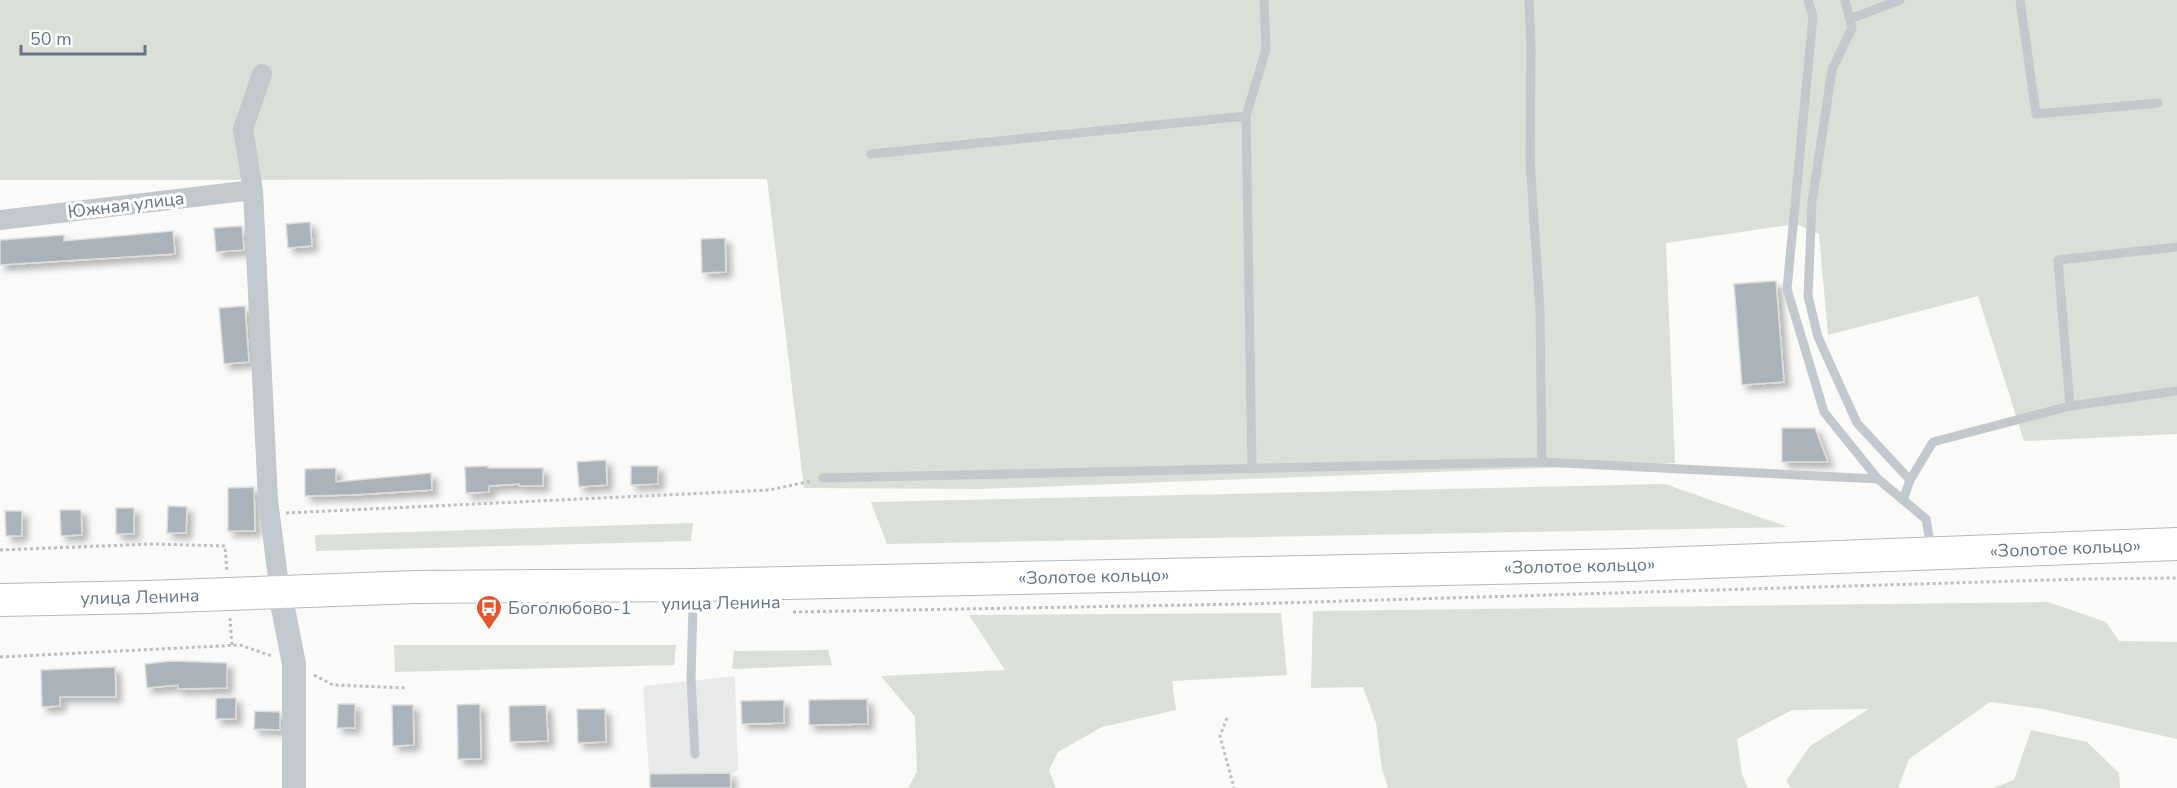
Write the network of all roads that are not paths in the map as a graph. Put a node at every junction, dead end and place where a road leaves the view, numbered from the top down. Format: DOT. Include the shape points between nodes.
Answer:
graph roads {
  1 [pos="1263,0"];
  2 [pos="1529,0"];
  3 [pos="1808,0"];
  4 [pos="1845,0"];
  5 [pos="1900,0"];
  6 [pos="2020,0"];
  7 [pos="1850,19"];
  8 [pos="262,74"];
  9 [pos="2158,103"];
  10 [pos="1246,116"];
  11 [pos="871,154"];
  12 [pos="253,190"];
  13 [pos="0,220"];
  14 [pos="2177,248"];
  15 [pos="2177,391"];
  16 [pos="2070,406"];
  17 [pos="1542,462"];
  18 [pos="1252,469"];
  19 [pos="823,478"];
  20 [pos="1878,479"];
  21 [pos="1910,480"];
  22 [pos="1903,500"];
  23 [pos="2177,544"];
  24 [pos="1932,553"];
  25 [pos="2177,565"];
  26 [pos="982,588"];
  27 [pos="280,593"];
  28 [pos="0,600"];
  29 [pos="693,604"];
  30 [pos="695,754"];
  31 [pos="294,788"];
  1 -- 10 [label="lane" via="1266,49"];
  2 -- 17 [label="lane" via="1530,160 1540,312"];
  3 -- 20 [label="lane" via="1813,16 1787,289 1824,411"];
  4 -- 7 [label="lane"];
  5 -- 7 [label="lane"];
  6 -- 9 [label="lane" via="2036,114"];
  7 -- 21 [label="lane" via="1852,28 1832,70 1824,119 1812,202 1808,296 1818,337 1857,423"];
  8 -- 12 [label="street" via="243,129"];
  10 -- 11 [label="lane"];
  10 -- 18 [label="lane"];
  12 -- 13 [label="street, Южная улица"];
  12 -- 27 [label="street" via="270,514"];
  14 -- 16 [label="lane" via="2058,260"];
  15 -- 16 [label="lane"];
  16 -- 21 [label="lane" via="1933,442"];
  17 -- 18 [label="lane"];
  17 -- 20 [label="lane"];
  18 -- 19 [label="lane"];
  20 -- 22 [label="lane"];
  21 -- 22 [label="lane"];
  22 -- 24 [label="lane" via="1926,519"];
  23 -- 24 [label="highway, «Золотое кольцо»"];
  24 -- 26 [label="highway, «Золотое кольцо»"];
  25 -- 26 [label="highway, «Золотое кольцо»" via="1632,586"];
  26 -- 27 [label="highway, улица Ленина" via="416,586"];
  26 -- 29 [label="highway, улица Ленина"];
  27 -- 28 [label="highway, улица Ленина"];
  27 -- 29 [label="highway, улица Ленина" via="421,604"];
  27 -- 31 [label="street" via="294,664"];
  29 -- 30 [label="lane" via="691,680"];
}
